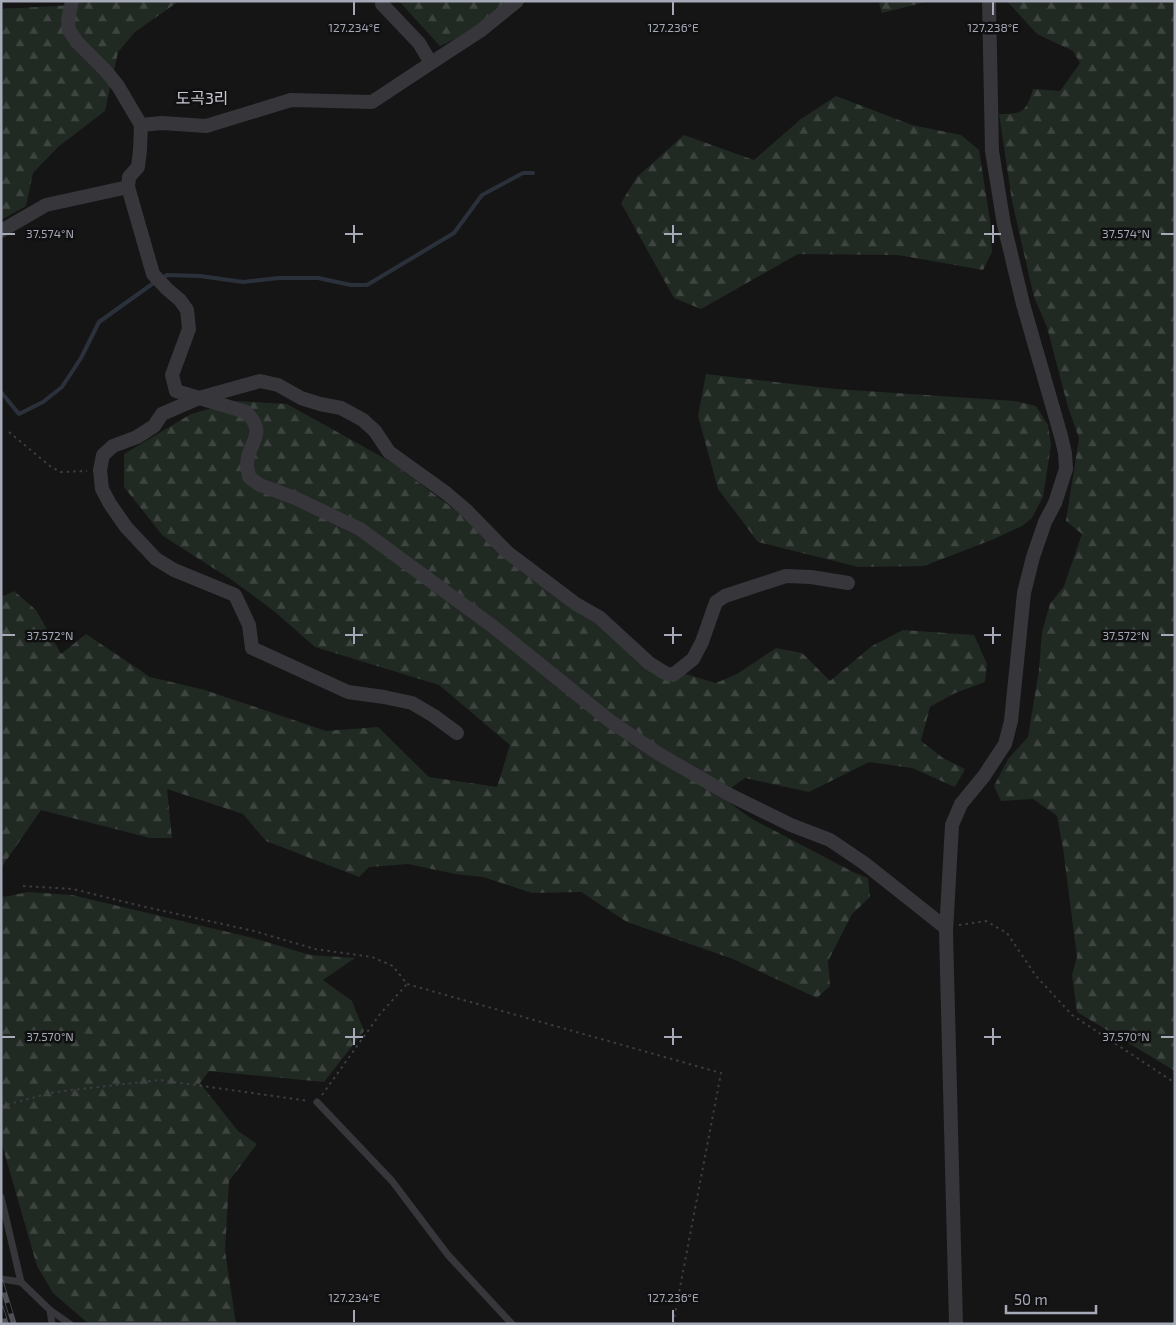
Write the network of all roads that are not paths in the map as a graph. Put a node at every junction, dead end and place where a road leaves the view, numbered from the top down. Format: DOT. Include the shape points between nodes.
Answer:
graph roads {
  1 [pos="72,1"];
  2 [pos="517,1"];
  3 [pos="989,1"];
  4 [pos="382,4"];
  5 [pos="431,63"];
  6 [pos="141,124"];
  7 [pos="128,187"];
  8 [pos="1,231"];
  9 [pos="199,398"];
  10 [pos="848,583"];
  11 [pos="457,733"];
  12 [pos="946,930"];
  13 [pos="317,1102"];
  14 [pos="1,1197"];
  15 [pos="1,1279"];
  16 [pos="21,1282"];
  17 [pos="50,1310"];
  18 [pos="52,1324"];
  19 [pos="70,1324"];
  20 [pos="512,1324"];
  21 [pos="956,1324"];
  1 -- 6 [label="street" via="69,30 118,86"];
  2 -- 5 [label="street" via="480,31"];
  3 -- 12 [label="street" via="992,151 1004,225 1061,436 1066,469 1033,557 1024,593 1011,721 1005,744 961,804 952,825"];
  4 -- 5 [label="street" via="419,43"];
  5 -- 6 [label="street" via="372,102 291,100 206,126"];
  6 -- 7 [label="street" via="138,167 129,177"];
  7 -- 8 [label="street" via="46,205"];
  7 -- 9 [label="street" via="153,274 187,310 189,329 172,375 176,391"];
  9 -- 10 [label="street" via="260,381 278,385 301,398 341,408 362,420 375,431 389,452 446,493 507,552 576,604 599,616 649,663 664,672 673,674 693,659 716,602 725,596 786,576"];
  9 -- 11 [label="street" via="162,414 154,426 113,446 103,455 100,470 102,488 126,528 156,559 174,570 235,595 249,625 252,648 348,692 412,703"];
  9 -- 12 [label="street" via="246,412 254,421 257,434 247,464 250,477 260,485 360,529 495,628 610,721 650,749 730,795 830,840 864,863"];
  12 -- 21 [label="street"];
  13 -- 20 [label="lane" via="392,1181 448,1255"];
  14 -- 16 [label="lane"];
  15 -- 16 [label="lane"];
  16 -- 17 [label="lane"];
  17 -- 18 [label="lane"];
  17 -- 19 [label="lane"];
}
